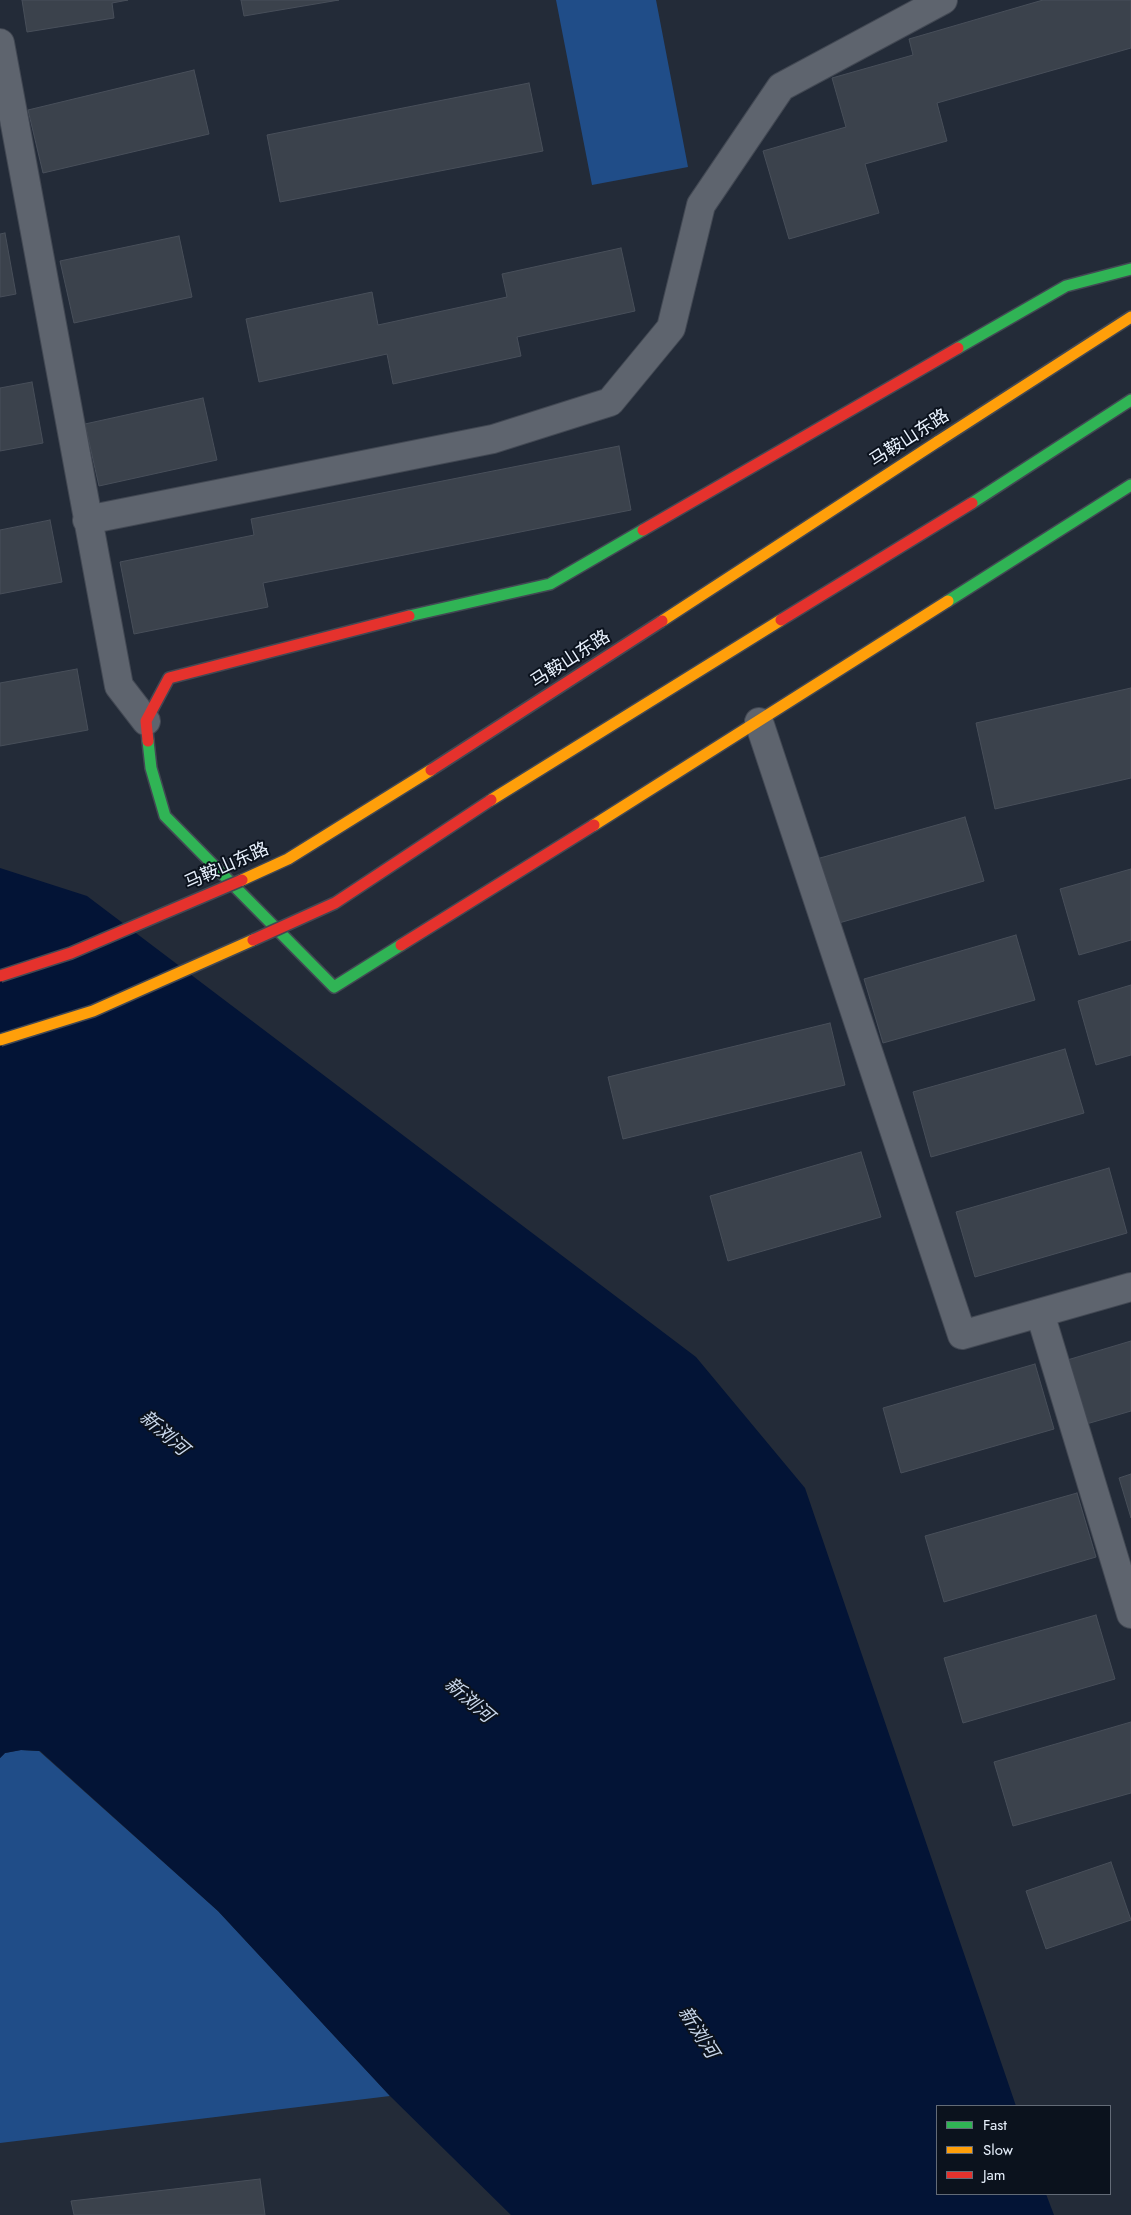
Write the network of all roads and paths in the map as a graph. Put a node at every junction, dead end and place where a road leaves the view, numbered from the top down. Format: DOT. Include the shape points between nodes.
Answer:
graph roads {
  1 [pos="943,0"];
  2 [pos="0,43"];
  3 [pos="1131,269"];
  4 [pos="1131,317"];
  5 [pos="1131,400"];
  6 [pos="1131,485"];
  7 [pos="87,520"];
  8 [pos="146,721"];
  9 [pos="758,722"];
  10 [pos="0,976"];
  11 [pos="0,1040"];
  12 [pos="1131,1287"];
  13 [pos="1040,1313"];
  14 [pos="1131,1614"];
  1 -- 7 [label="street" via="781,87 701,204 671,328 610,402 493,439"];
  2 -- 7 [label="street"];
  3 -- 8 [label="main road" via="1066,286 550,584 381,622 168,678"];
  4 -- 10 [label="main road, 马鞍山东路, bridge" via="513,718 288,859 163,915"];
  5 -- 11 [label="main road, bridge" via="972,503 535,771 335,903 93,1011"];
  6 -- 9 [label="main road"];
  7 -- 8 [label="street" via="119,686"];
  8 -- 9 [label="main road" via="151,768 165,816 334,987"];
  9 -- 13 [label="street" via="962,1335"];
  12 -- 13 [label="street"];
  13 -- 14 [label="street"];
}
